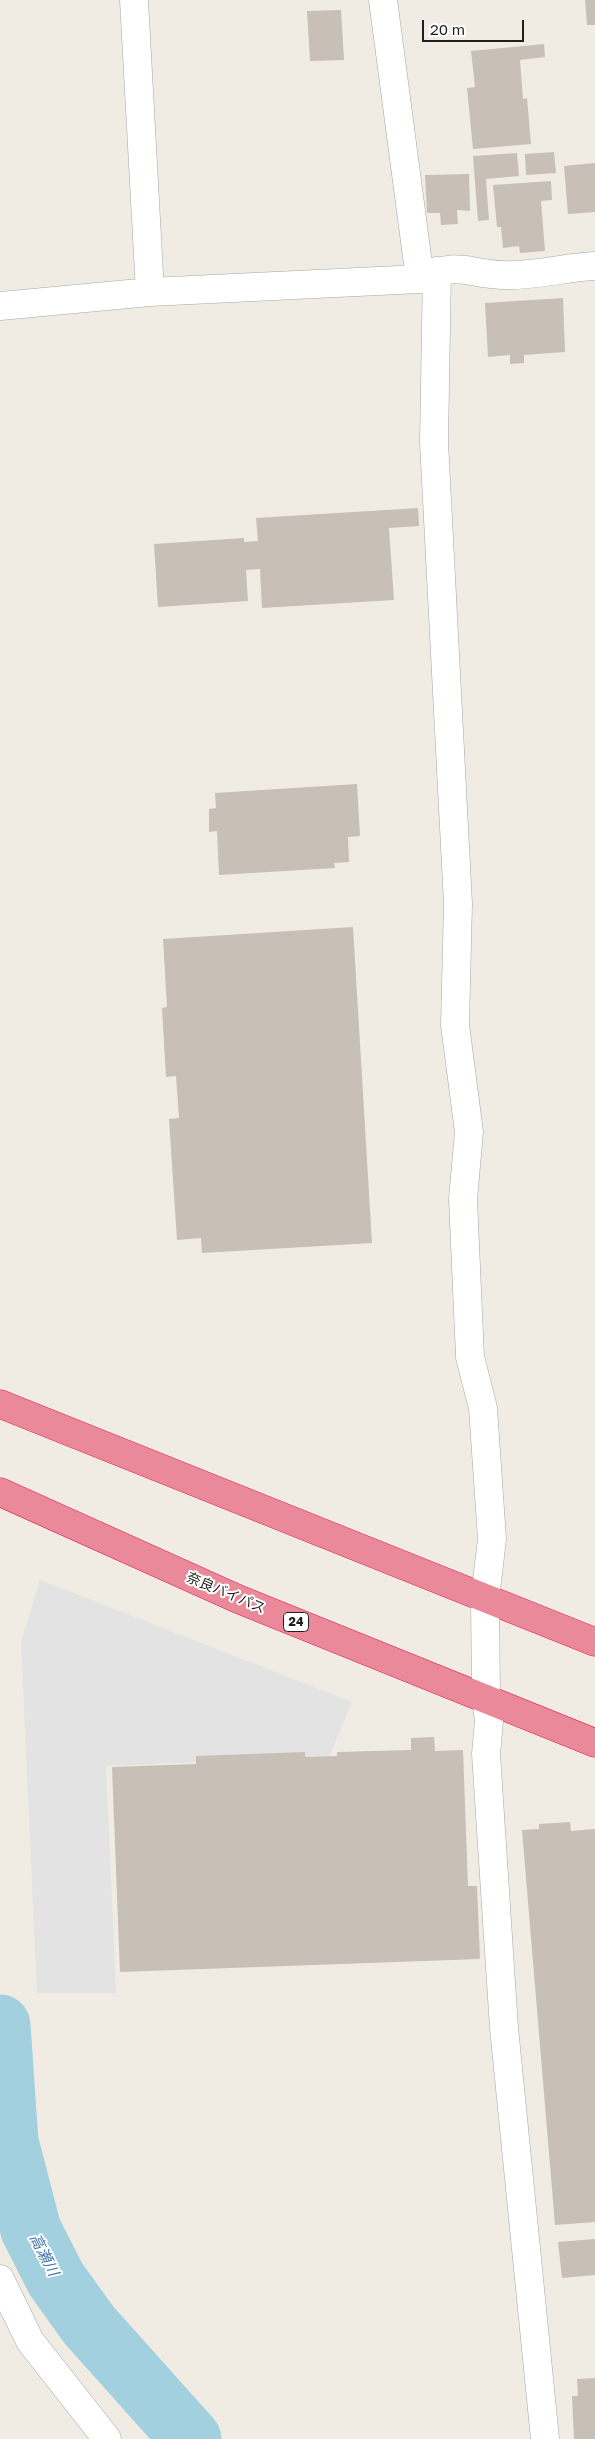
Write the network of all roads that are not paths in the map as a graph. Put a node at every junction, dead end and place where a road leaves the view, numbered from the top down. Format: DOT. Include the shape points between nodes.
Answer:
graph roads {
  1 [pos="134,0"];
  2 [pos="383,0"];
  3 [pos="595,266"];
  4 [pos="428,275"];
  5 [pos="150,292"];
  6 [pos="0,306"];
  7 [pos="0,1404"];
  8 [pos="0,1492"];
  9 [pos="485,1598"];
  10 [pos="595,1642"];
  11 [pos="486,1698"];
  12 [pos="595,1743"];
  13 [pos="0,2279"];
  14 [pos="107,2439"];
  15 [pos="546,2439"];
  1 -- 5 [label="street"];
  2 -- 4 [label="street"];
  3 -- 4 [label="street" via="503,275 455,268"];
  4 -- 5 [label="street"];
  4 -- 9 [label="street" via="458,904 455,1025 469,1132 463,1200 470,1357 483,1408 492,1539"];
  5 -- 6 [label="street"];
  7 -- 9 [label="highway"];
  8 -- 11 [label="highway, 奈良バイパス / 24" via="238,1600"];
  9 -- 10 [label="highway"];
  9 -- 11 [label="street"];
  11 -- 12 [label="highway, 奈良バイパス / 24"];
  11 -- 15 [label="street" via="489,1721 486,1754 504,2028"];
  13 -- 14 [label="street" via="30,2341"];
}
